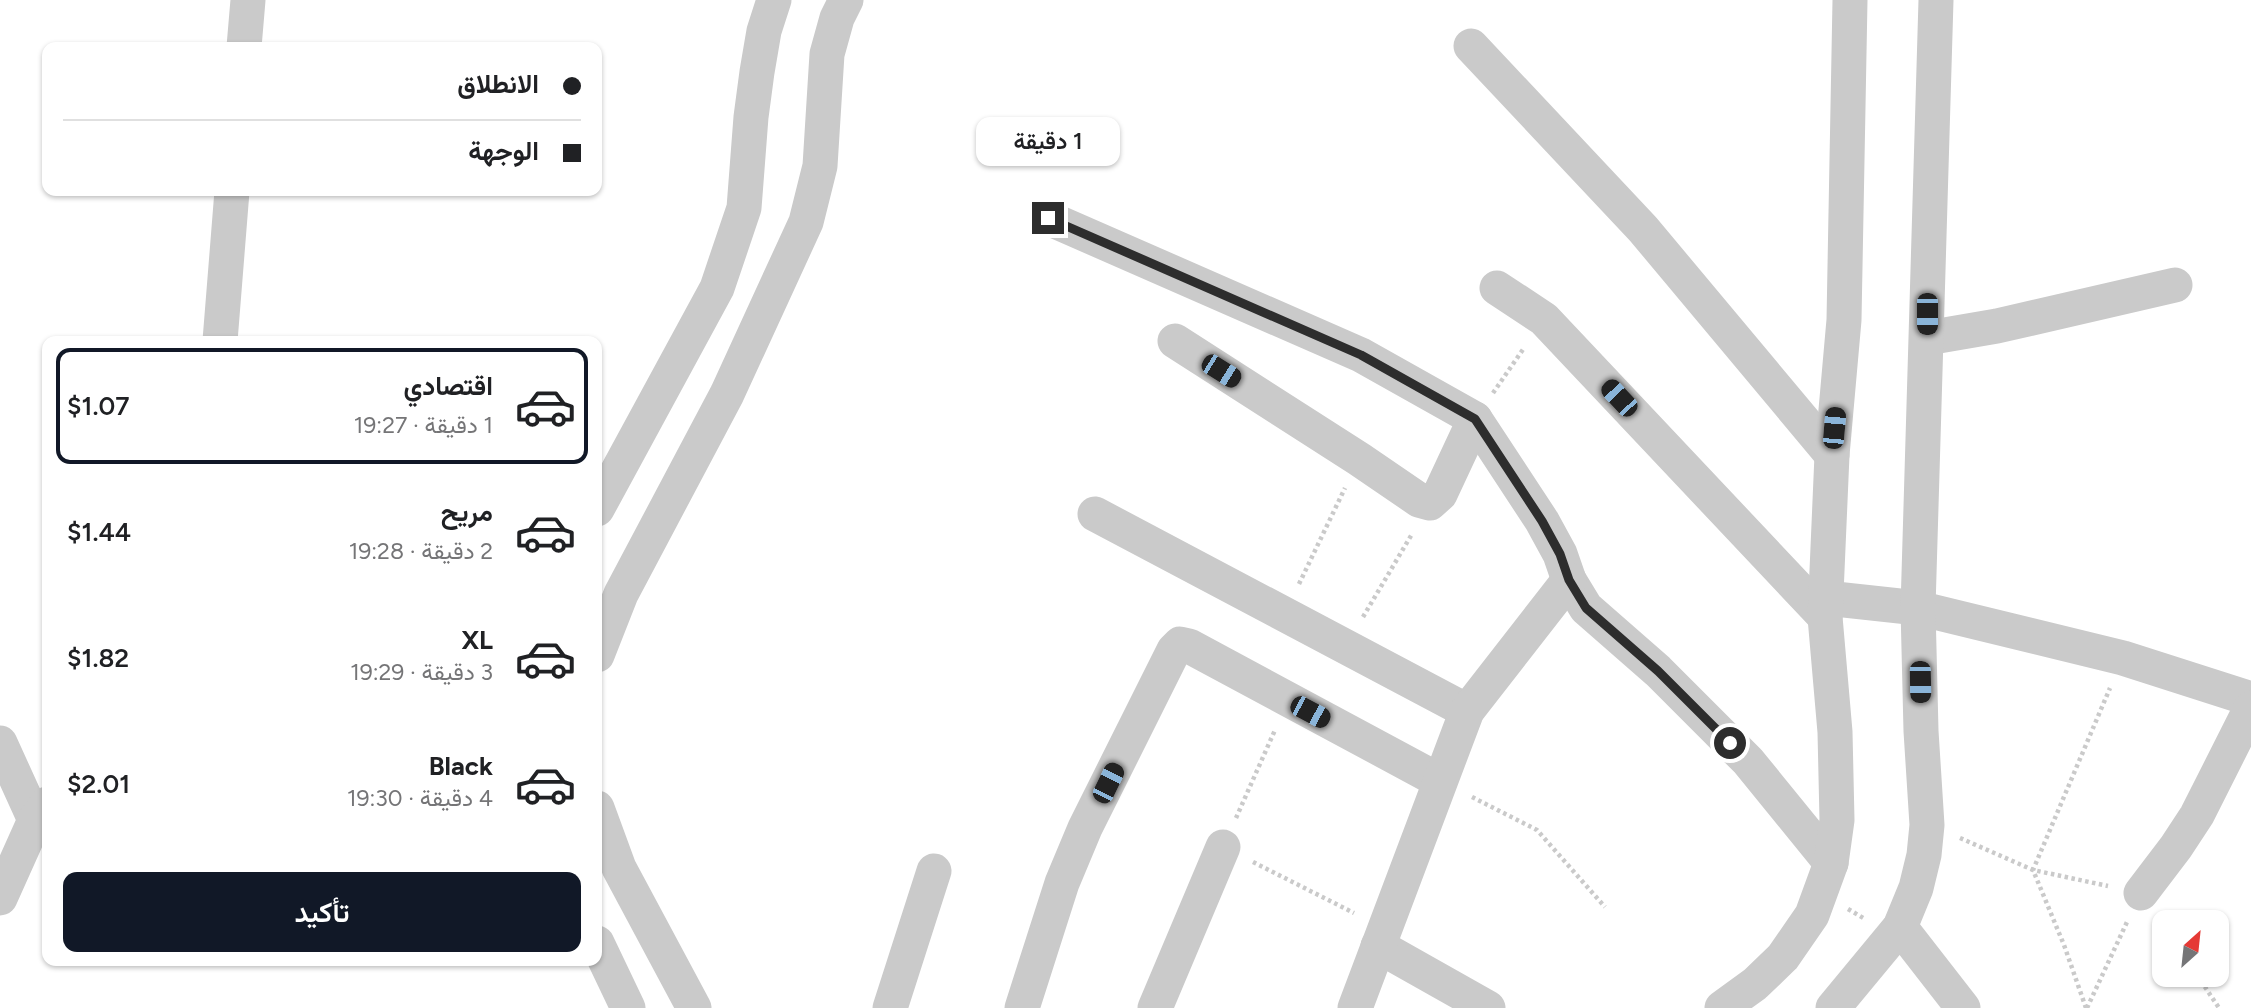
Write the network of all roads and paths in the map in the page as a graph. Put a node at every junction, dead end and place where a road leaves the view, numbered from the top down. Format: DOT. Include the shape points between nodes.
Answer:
graph roads {
  1 [pos="248,0"];
  2 [pos="774,0"];
  3 [pos="846,0"];
  4 [pos="1850,0"];
  5 [pos="1936,0"];
  6 [pos="244,42"];
  7 [pos="1471,46"];
  8 [pos="232,196"];
  9 [pos="1048,218"];
  10 [pos="2175,285"];
  11 [pos="1497,288"];
  12 [pos="1544,319"];
  13 [pos="220,336"];
  14 [pos="1927,338"];
  15 [pos="1175,341"];
  16 [pos="1475,419"];
  17 [pos="1832,455"];
  18 [pos="1359,459"];
  19 [pos="602,500"];
  20 [pos="1430,503"];
  21 [pos="1095,514"];
  22 [pos="1569,580"];
  23 [pos="1825,608"];
  24 [pos="1918,608"];
  25 [pos="1284,614"];
  26 [pos="602,642"];
  27 [pos="1345,646"];
  28 [pos="2123,658"];
  29 [pos="2251,699"];
  30 [pos="1289,701"];
  31 [pos="2251,708"];
  32 [pos="1467,711"];
  33 [pos="0,743"];
  34 [pos="1440,780"];
  35 [pos="41,812"];
  36 [pos="602,822"];
  37 [pos="1927,825"];
  38 [pos="1223,847"];
  39 [pos="1831,863"];
  40 [pos="2033,870"];
  41 [pos="934,872"];
  42 [pos="2141,893"];
  43 [pos="0,898"];
  44 [pos="1842,906"];
  45 [pos="1605,907"];
  46 [pos="1887,926"];
  47 [pos="1381,937"];
  48 [pos="602,953"];
  49 [pos="2205,987"];
  50 [pos="628,1008"];
  51 [pos="694,1008"];
  52 [pos="890,1008"];
  53 [pos="1022,1008"];
  54 [pos="1155,1008"];
  55 [pos="1355,1008"];
  56 [pos="1488,1008"];
  57 [pos="1722,1008"];
  58 [pos="1833,1008"];
  59 [pos="1963,1008"];
  60 [pos="2087,1008"];
  61 [pos="2219,1008"];
  1 -- 6 [label="street"];
  2 -- 19 [label="street" via="757,72 744,208 717,288"];
  3 -- 26 [label="street" via="827,54 820,166 806,222 727,394 621,594"];
  4 -- 17 [label="street" via="1844,320"];
  5 -- 14 [label="street"];
  7 -- 17 [label="street" via="1643,229"];
  8 -- 13 [label="street"];
  9 -- 16 [label="street" via="1361,355"];
  10 -- 14 [label="street"];
  11 -- 12 [label="street"];
  12 -- 16 [label="path"];
  12 -- 23 [label="street"];
  14 -- 24 [label="street"];
  15 -- 18 [label="street"];
  16 -- 20 [label="street" via="1440,494"];
  16 -- 22 [label="street" via="1542,521"];
  17 -- 23 [label="street"];
  18 -- 20 [label="street"];
  18 -- 25 [label="path"];
  20 -- 27 [label="path"];
  21 -- 25 [label="street"];
  22 -- 32 [label="street"];
  22 -- 39 [label="street" via="1586,608 1658,671 1748,761"];
  23 -- 24 [label="street"];
  23 -- 39 [label="street" via="1837,820"];
  24 -- 28 [label="street"];
  24 -- 37 [label="street"];
  25 -- 27 [label="street"];
  27 -- 32 [label="street"];
  28 -- 29 [label="street"];
  28 -- 40 [label="path"];
  30 -- 34 [label="street"];
  30 -- 38 [label="path"];
  30 -- 53 [label="street" via="1189,646 1180,644 1174,650 1062,883"];
  31 -- 42 [label="street" via="2197,815"];
  32 -- 34 [label="street"];
  33 -- 35 [label="street"];
  34 -- 45 [label="path" via="1536,830"];
  34 -- 47 [label="street"];
  35 -- 43 [label="street"];
  36 -- 51 [label="street" via="619,868"];
  37 -- 40 [label="path"];
  37 -- 46 [label="street" via="1916,888"];
  38 -- 47 [label="path"];
  38 -- 54 [label="street"];
  39 -- 57 [label="street" via="1812,915 1783,957"];
  40 -- 42 [label="path"];
  40 -- 60 [label="path"];
  41 -- 52 [label="street"];
  42 -- 60 [label="path"];
  44 -- 46 [label="path"];
  46 -- 58 [label="street"];
  46 -- 59 [label="street"];
  47 -- 55 [label="street"];
  47 -- 56 [label="street"];
  48 -- 50 [label="street"];
  49 -- 61 [label="path"];
}
